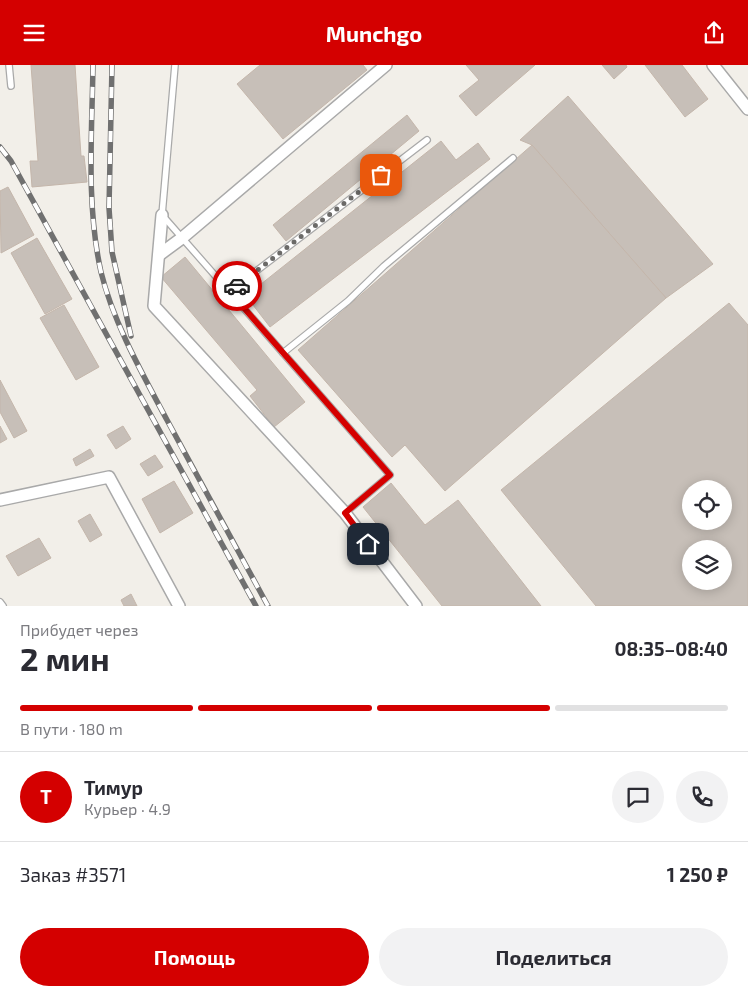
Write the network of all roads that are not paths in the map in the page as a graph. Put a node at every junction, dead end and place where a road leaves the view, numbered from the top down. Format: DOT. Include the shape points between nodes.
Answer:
graph roads {
  1 [pos="9,65"];
  2 [pos="175,65"];
  3 [pos="386,65"];
  4 [pos="713,65"];
  5 [pos="11,86"];
  6 [pos="748,109"];
  7 [pos="426,140"];
  8 [pos="513,158"];
  9 [pos="162,215"];
  10 [pos="182,238"];
  11 [pos="159,255"];
  12 [pos="230,292"];
  13 [pos="283,353"];
  14 [pos="0,500"];
  15 [pos="345,513"];
  16 [pos="0,602"];
  17 [pos="3,606"];
  18 [pos="179,606"];
  19 [pos="416,606"];
  1 -- 5 [label="lane"];
  2 -- 9 [label="lane"];
  3 -- 10 [label="street"];
  4 -- 6 [label="street"];
  7 -- 12 [label="lane"];
  8 -- 13 [label="lane"];
  9 -- 10 [label="lane"];
  9 -- 11 [label="street"];
  10 -- 11 [label="street"];
  10 -- 12 [label="lane"];
  11 -- 15 [label="street" via="154,306"];
  12 -- 13 [label="lane"];
  13 -- 15 [label="lane" via="390,475"];
  14 -- 18 [label="street" via="109,477"];
  15 -- 19 [label="street"];
  16 -- 17 [label="lane"];
}
